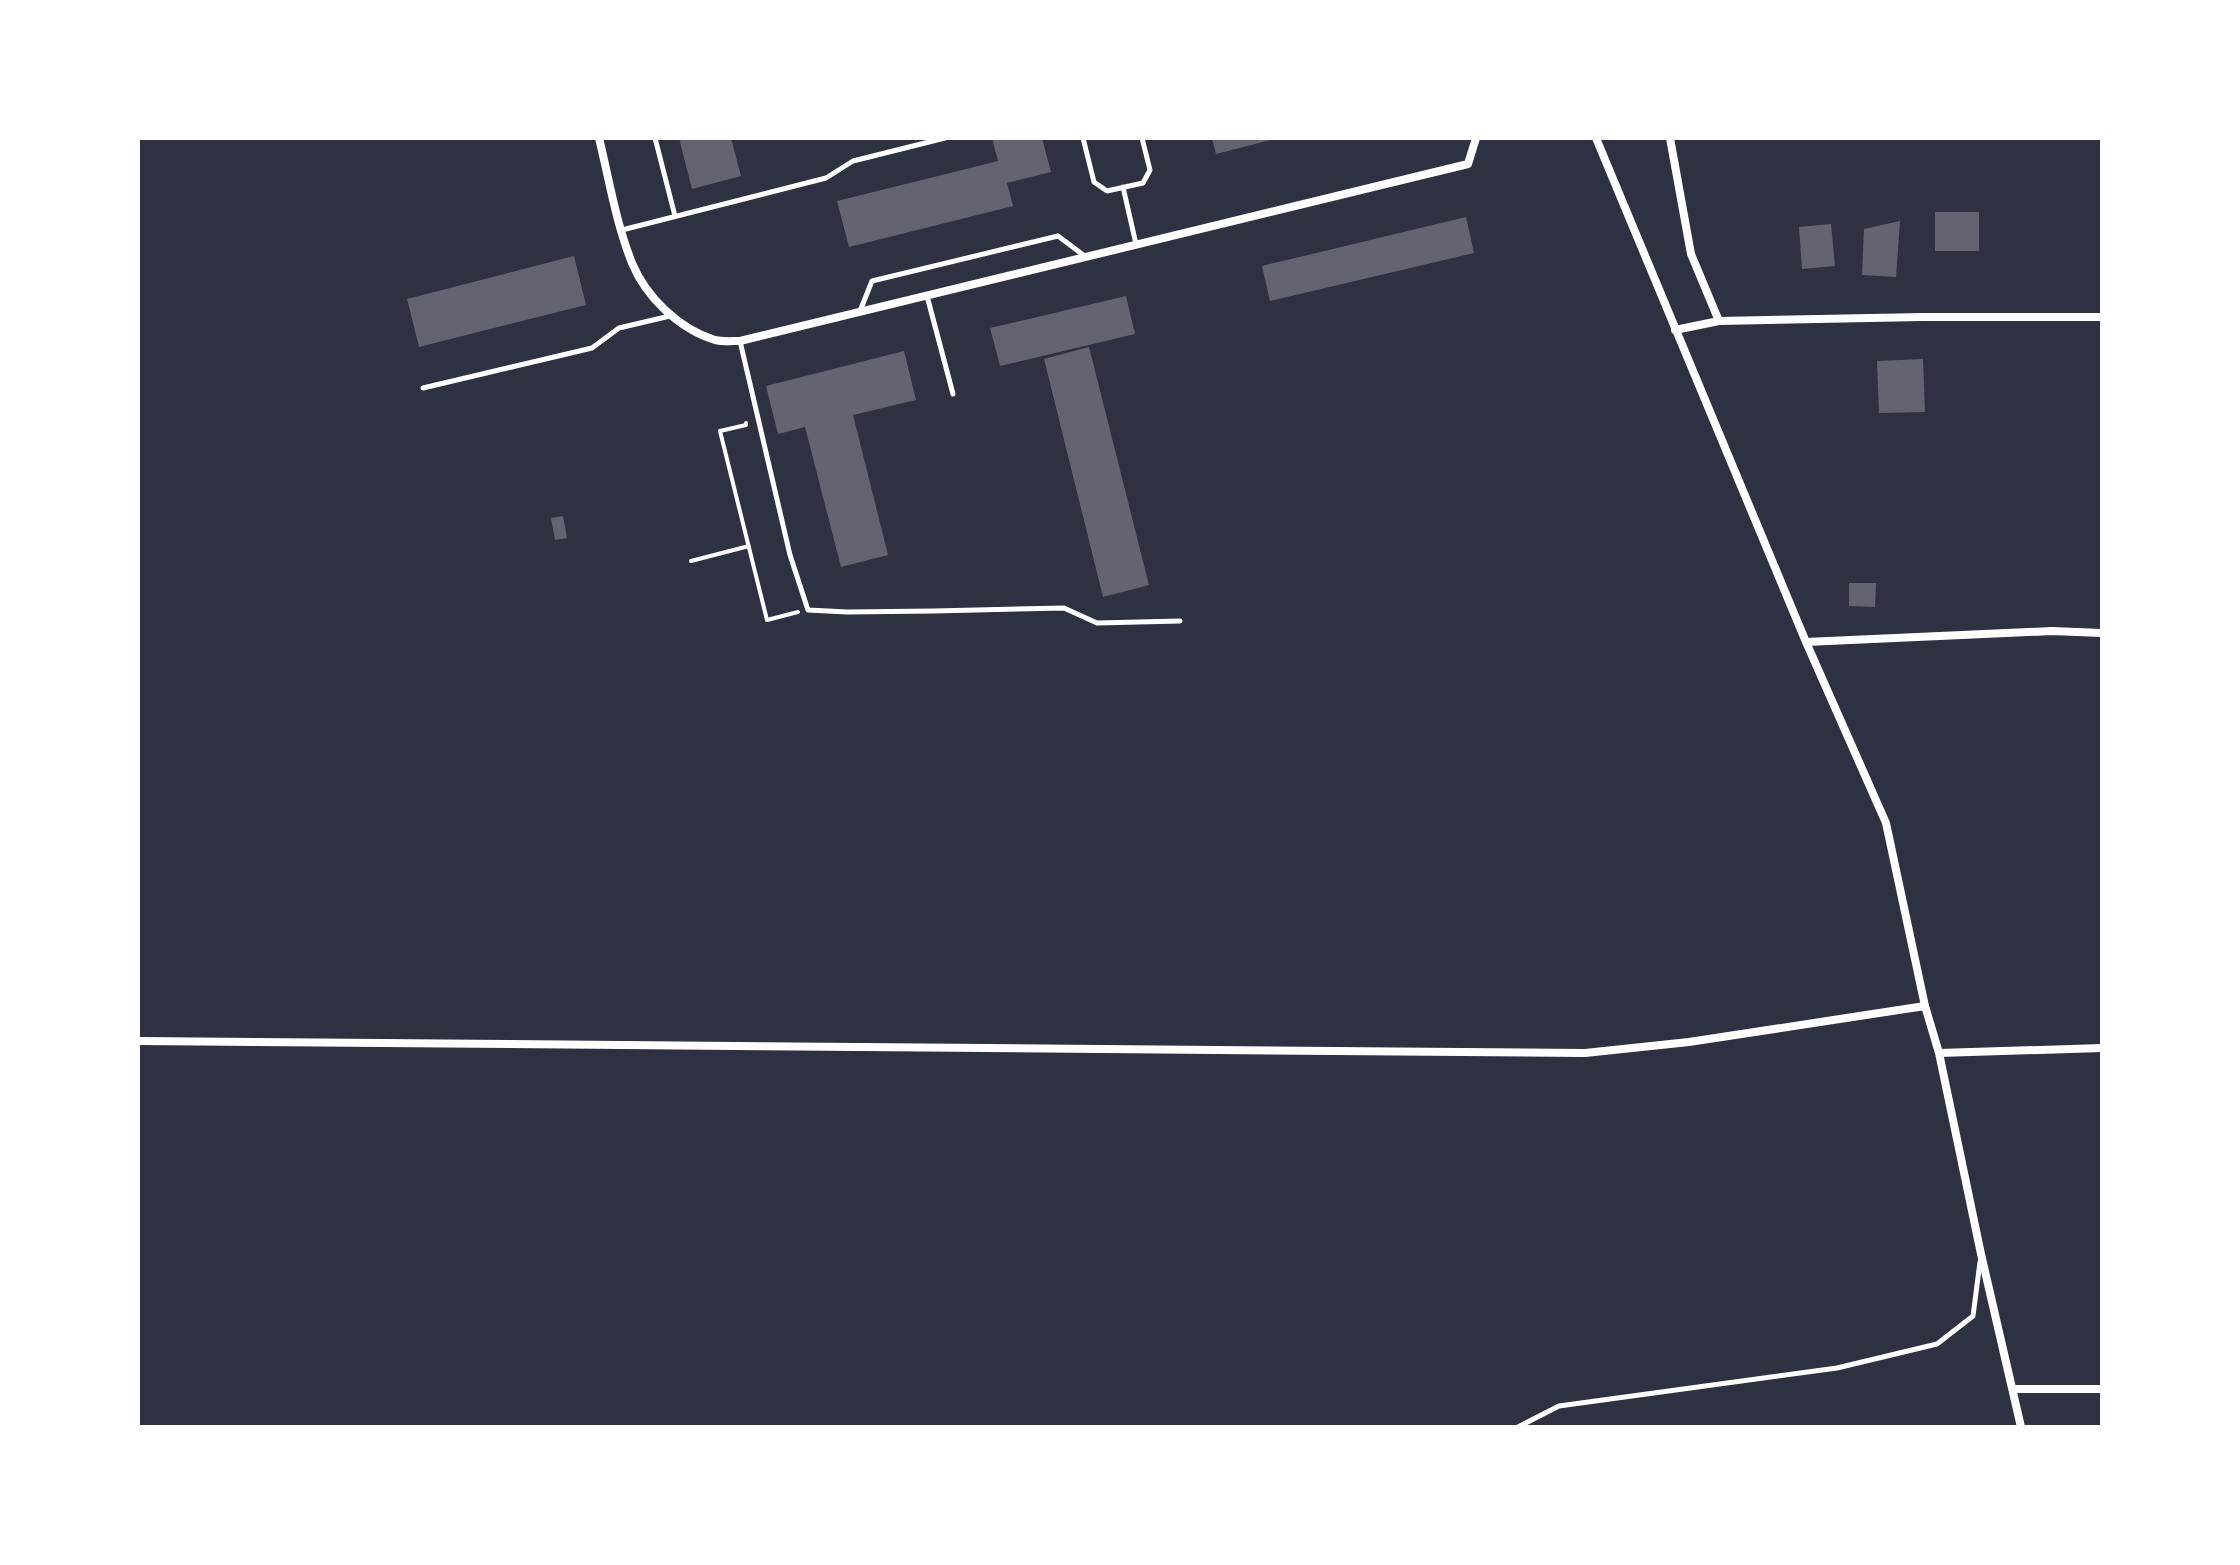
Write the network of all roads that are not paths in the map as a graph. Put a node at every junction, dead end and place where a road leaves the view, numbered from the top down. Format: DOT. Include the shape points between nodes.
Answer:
graph roads {
  1 [pos="599,138"];
  2 [pos="655,138"];
  3 [pos="945,138"];
  4 [pos="1083,138"];
  5 [pos="1142,138"];
  6 [pos="1476,138"];
  7 [pos="1596,138"];
  8 [pos="1670,138"];
  9 [pos="1123,187"];
  10 [pos="675,216"];
  11 [pos="622,230"];
  12 [pos="1137,245"];
  13 [pos="1086,257"];
  14 [pos="927,296"];
  15 [pos="860,312"];
  16 [pos="671,315"];
  17 [pos="2102,317"];
  18 [pos="1719,321"];
  19 [pos="1675,330"];
  20 [pos="740,341"];
  21 [pos="423,388"];
  22 [pos="953,394"];
  23 [pos="1180,621"];
  24 [pos="2102,633"];
  25 [pos="1806,642"];
  26 [pos="1925,1006"];
  27 [pos="138,1041"];
  28 [pos="2102,1048"];
  29 [pos="1939,1053"];
  30 [pos="1981,1254"];
  31 [pos="2013,1389"];
  32 [pos="2102,1389"];
  33 [pos="1518,1427"];
  34 [pos="2021,1427"];
  1 -- 11 [label="street"];
  2 -- 10 [label="lane"];
  3 -- 10 [label="lane" via="853,161 826,178"];
  4 -- 9 [label="lane" via="1094,182 1107,191"];
  5 -- 9 [label="lane" via="1150,170 1143,183"];
  6 -- 12 [label="street" via="1468,164"];
  7 -- 19 [label="street"];
  8 -- 18 [label="street" via="1691,254"];
  9 -- 12 [label="lane"];
  10 -- 11 [label="lane"];
  11 -- 16 [label="street" via="633,265"];
  12 -- 13 [label="street"];
  13 -- 14 [label="street"];
  13 -- 15 [label="lane" via="1058,236 903,273 872,281"];
  14 -- 15 [label="street"];
  14 -- 22 [label="lane"];
  15 -- 20 [label="street"];
  16 -- 20 [label="street" via="717,340"];
  16 -- 21 [label="lane" via="619,328 592,348"];
  17 -- 18 [label="street"];
  18 -- 19 [label="street"];
  19 -- 25 [label="street"];
  20 -- 23 [label="lane" via="808,610 1064,608 1097,623"];
  24 -- 25 [label="street"];
  25 -- 26 [label="street" via="1886,823"];
  26 -- 27 [label="street" via="1585,1053"];
  26 -- 29 [label="street"];
  28 -- 29 [label="street"];
  29 -- 30 [label="street"];
  30 -- 31 [label="street"];
  30 -- 33 [label="lane" via="1973,1316 1937,1344 1837,1368 1559,1406"];
  31 -- 32 [label="street"];
  31 -- 34 [label="street"];
}
